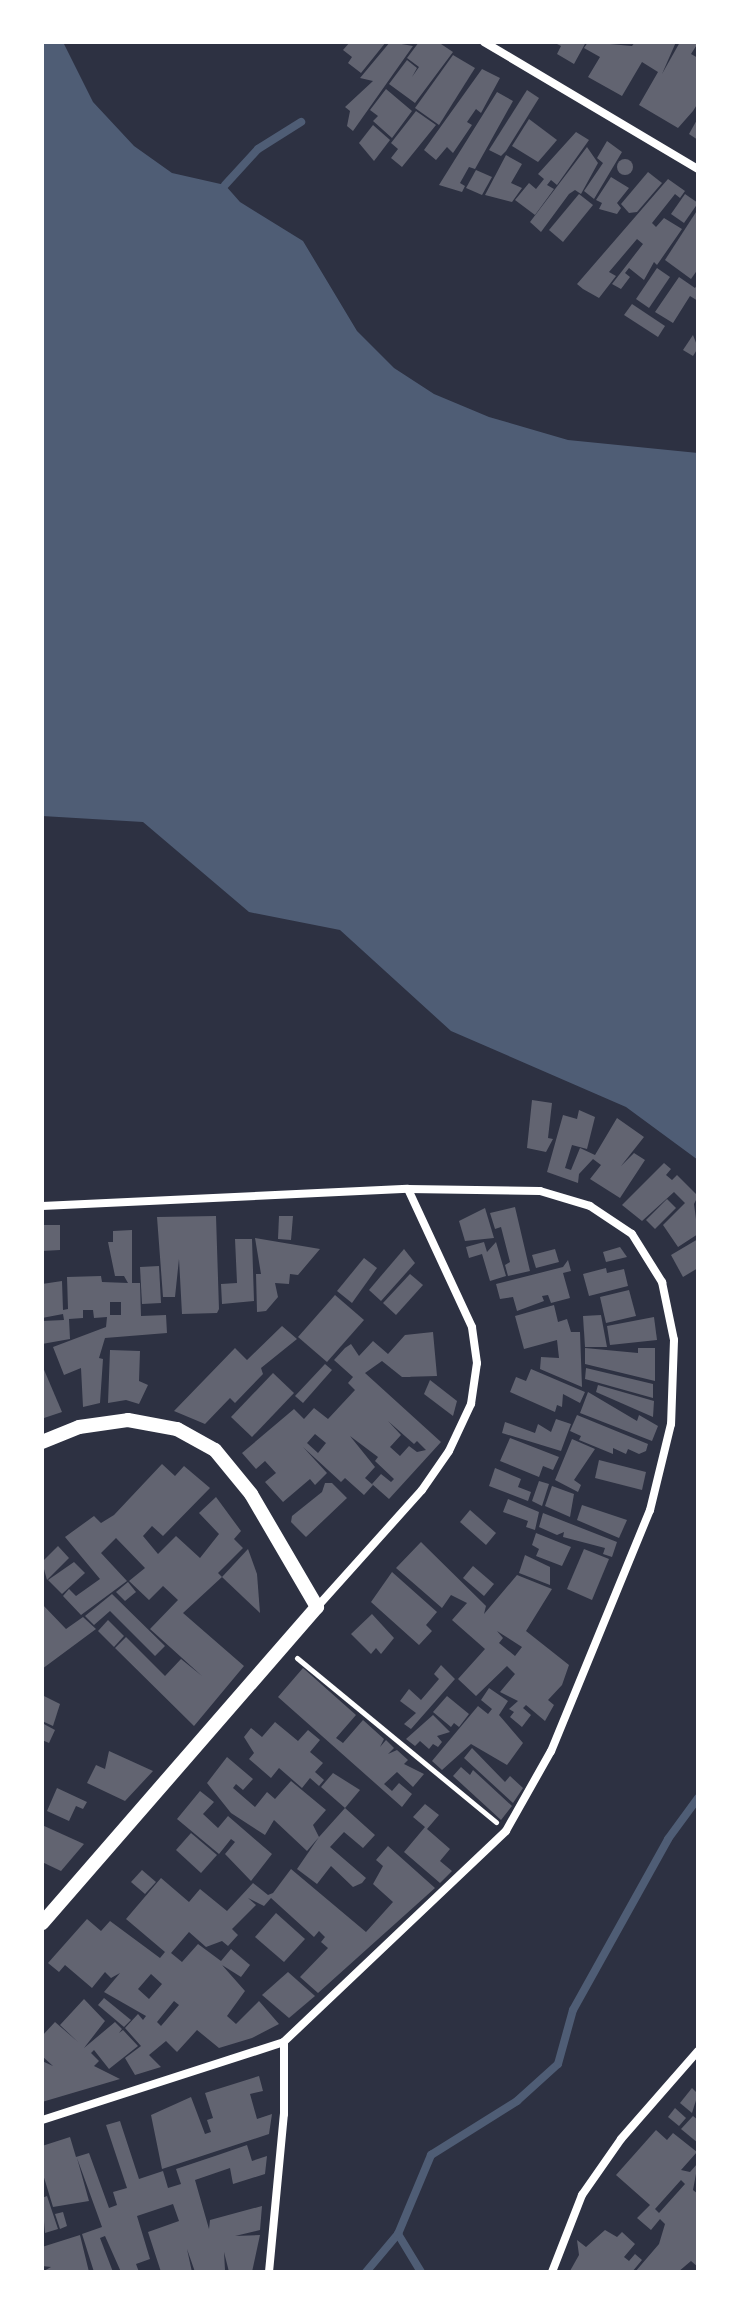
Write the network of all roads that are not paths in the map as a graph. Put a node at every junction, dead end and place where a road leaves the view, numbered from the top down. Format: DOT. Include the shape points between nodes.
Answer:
graph roads {
  1 [pos="484,42"];
  2 [pos="698,169"];
  3 [pos="408,1189"];
  4 [pos="42,1206"];
  5 [pos="42,1442"];
  6 [pos="317,1607"];
  7 [pos="42,1923"];
  8 [pos="284,2042"];
  9 [pos="698,2051"];
  10 [pos="42,2120"];
  11 [pos="269,2272"];
  12 [pos="552,2272"];
  1 -- 2 [label="street"];
  3 -- 4 [label="street"];
  3 -- 6 [label="street" via="472,1327 477,1363 471,1404 449,1451 422,1490"];
  3 -- 8 [label="street" via="540,1191 590,1206 632,1234 654,1270 674,1340 671,1424 650,1510 551,1751 506,1831"];
  5 -- 6 [label="street" via="79,1427 128,1420 177,1429 215,1450 251,1494"];
  6 -- 7 [label="street"];
  8 -- 10 [label="street"];
  8 -- 11 [label="street" via="284,2114"];
  9 -- 12 [label="street" via="621,2139 582,2195"];
}
